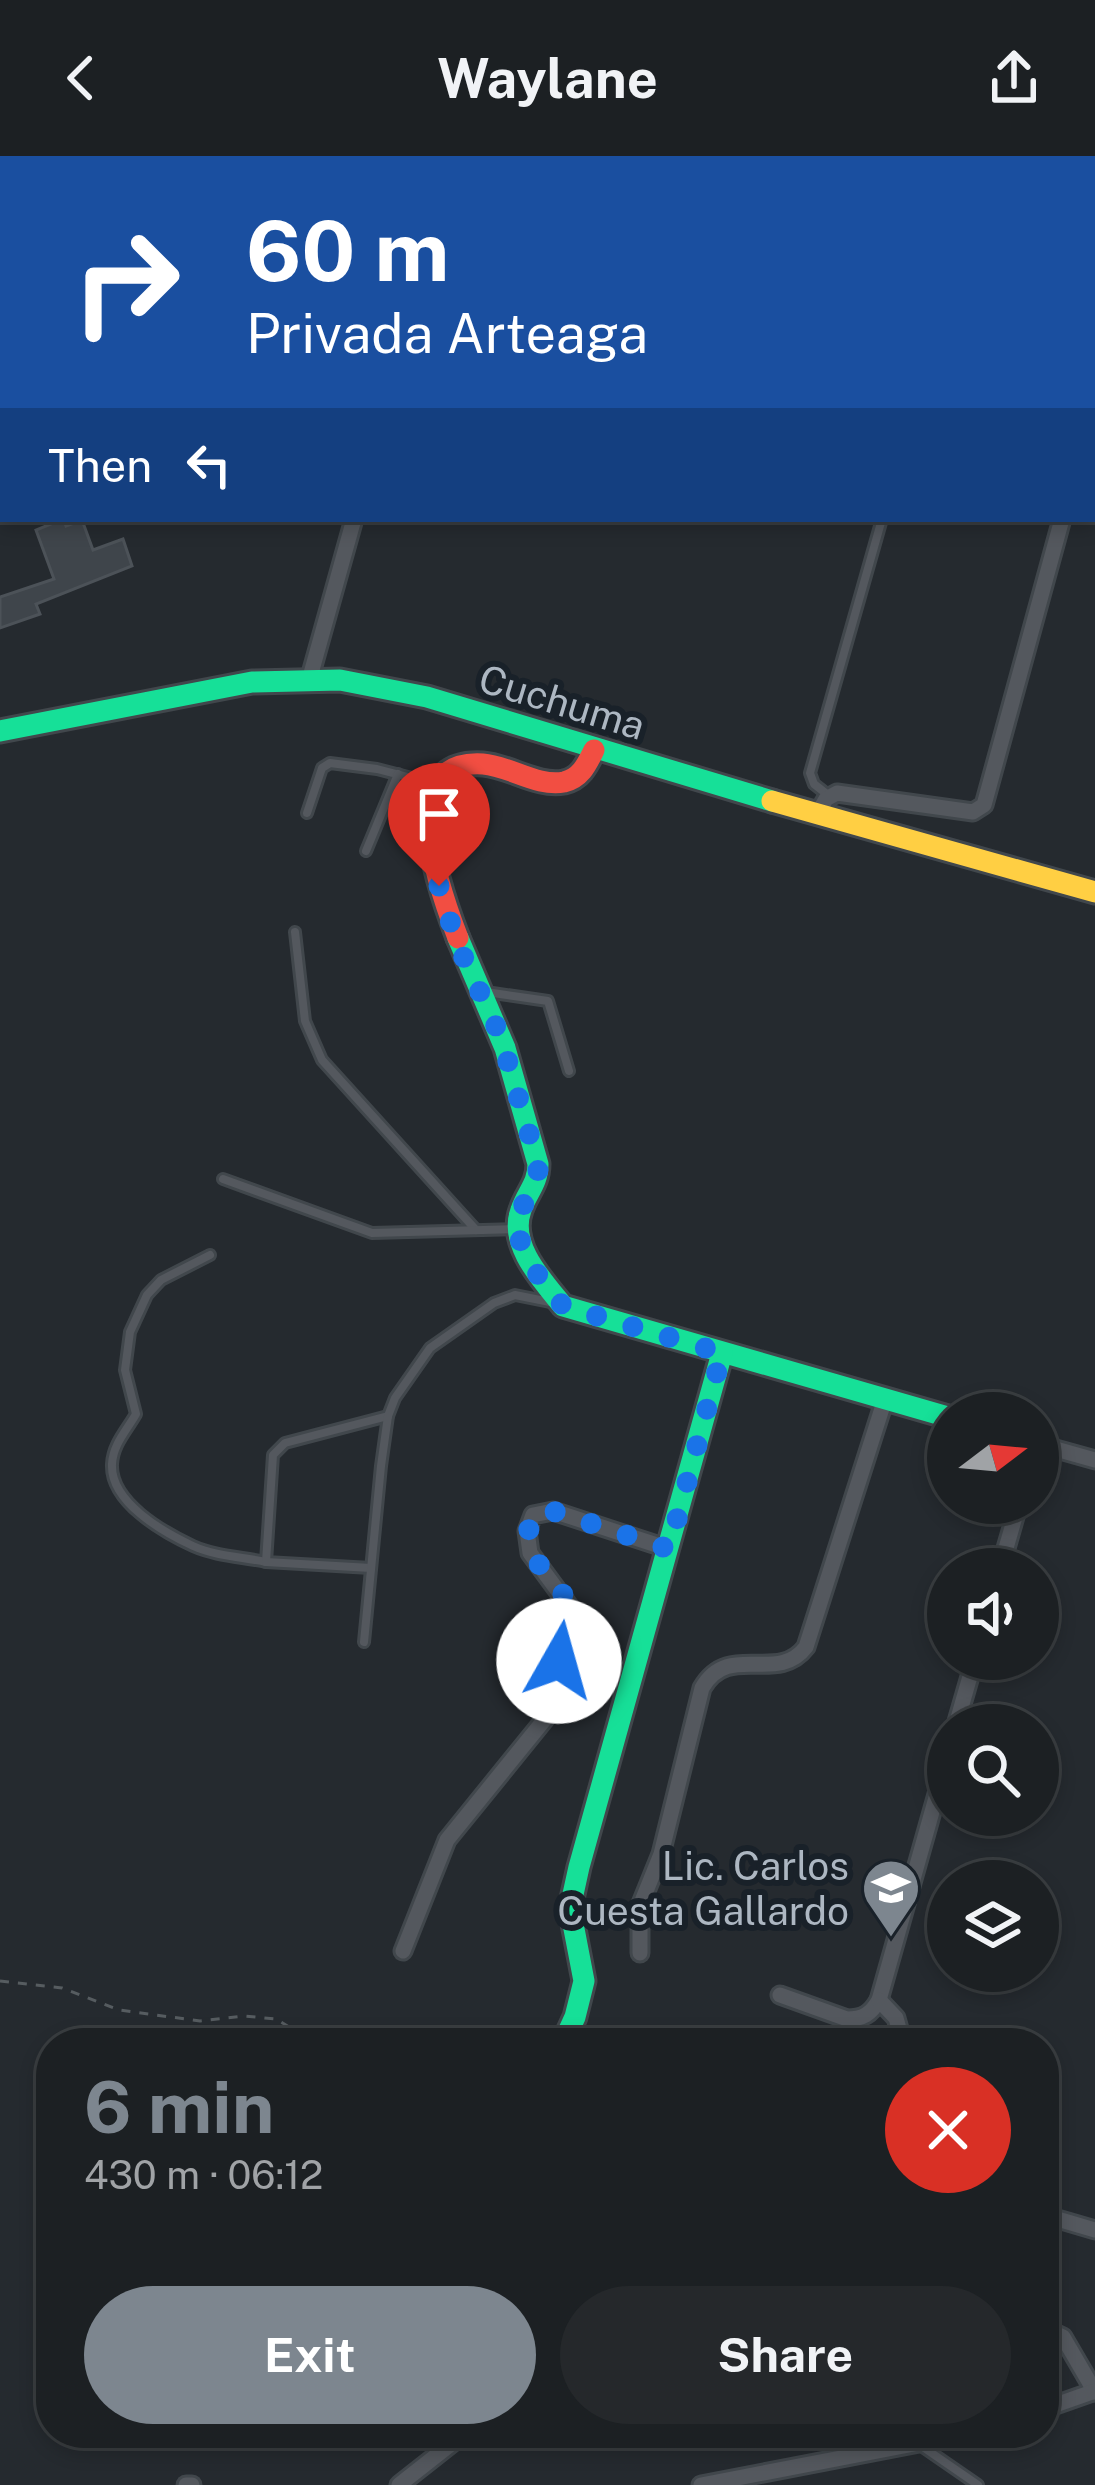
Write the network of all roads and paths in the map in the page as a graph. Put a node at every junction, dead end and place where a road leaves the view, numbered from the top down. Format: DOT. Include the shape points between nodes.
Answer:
graph roads {
  1 [pos="353,522"];
  2 [pos="881,522"];
  3 [pos="1061,522"];
  4 [pos="310,676"];
  5 [pos="0,731"];
  6 [pos="594,750"];
  7 [pos="398,774"];
  8 [pos="436,784"];
  9 [pos="824,805"];
  10 [pos="307,813"];
  11 [pos="365,851"];
  12 [pos="1095,892"];
  13 [pos="295,932"];
  14 [pos="479,989"];
  15 [pos="569,1071"];
  16 [pos="223,1179"];
  17 [pos="518,1229"];
  18 [pos="476,1230"];
  19 [pos="210,1255"];
  20 [pos="563,1306"];
  21 [pos="722,1353"];
  22 [pos="885,1399"];
  23 [pos="927,1411"];
  24 [pos="388,1416"];
  25 [pos="1059,1450"];
  26 [pos="1095,1460"];
  27 [pos="669,1549"];
  28 [pos="266,1562"];
  29 [pos="371,1568"];
  30 [pos="364,1642"];
  31 [pos="927,1830"];
  32 [pos="403,1951"];
  33 [pos="640,1953"];
  34 [pos="0,1981"];
  35 [pos="780,1995"];
  36 [pos="879,2000"];
  37 [pos="290,2028"];
  38 [pos="568,2028"];
  39 [pos="899,2028"];
  40 [pos="1059,2219"];
  41 [pos="1095,2230"];
  42 [pos="1059,2336"];
  43 [pos="1059,2403"];
  44 [pos="446,2448"];
  45 [pos="897,2448"];
  46 [pos="924,2448"];
  47 [pos="398,2485"];
  48 [pos="701,2485"];
  49 [pos="978,2485"];
  1 -- 4 [label="street"];
  2 -- 9 [label="lane" via="810,773"];
  3 -- 9 [label="street" via="984,805 973,812 837,793"];
  4 -- 5 [label="street, Cuchuma"];
  4 -- 6 [label="street, Cuchuma" via="411,693"];
  6 -- 8 [label="street" via="584,776 568,783 479,762 454,768"];
  6 -- 9 [label="street, Cuchuma"];
  7 -- 8 [label="lane"];
  7 -- 10 [label="lane" via="330,763"];
  7 -- 11 [label="lane"];
  8 -- 14 [label="street" via="430,836 439,886"];
  9 -- 12 [label="street, Cuchuma"];
  13 -- 18 [label="lane" via="305,1021 322,1060"];
  14 -- 15 [label="lane" via="548,1001"];
  14 -- 17 [label="street" via="538,1164"];
  16 -- 18 [label="lane" via="372,1233"];
  17 -- 18 [label="lane"];
  17 -- 20 [label="street" via="522,1248"];
  19 -- 28 [label="lane" via="147,1295 125,1370 136,1414 112,1464 118,1492 155,1524 196,1547"];
  20 -- 21 [label="street"];
  20 -- 24 [label="lane" via="515,1295 475,1314 430,1348"];
  21 -- 22 [label="street"];
  21 -- 27 [label="street"];
  22 -- 23 [label="street"];
  22 -- 33 [label="street" via="806,1647 782,1664 720,1666 702,1688 640,1906"];
  24 -- 28 [label="lane" via="277,1448"];
  24 -- 29 [label="lane"];
  25 -- 26 [label="street"];
  27 -- 32 [label="street" via="553,1511 533,1515 530,1552 568,1606 569,1623 544,1719 447,1840"];
  27 -- 38 [label="street" via="570,1908 584,1981"];
  28 -- 29 [label="lane"];
  29 -- 30 [label="lane"];
  31 -- 36 [label="street"];
  34 -- 37 [label="path" via="62,1988 119,2010 200,2021 244,2016"];
  35 -- 36 [label="street" via="847,2019 866,2016"];
  36 -- 39 [label="street"];
  40 -- 41 [label="street"];
  42 -- 43 [label="street" via="1095,2392"];
  44 -- 47 [label="street"];
  45 -- 48 [label="street"];
  46 -- 49 [label="lane"];
}
